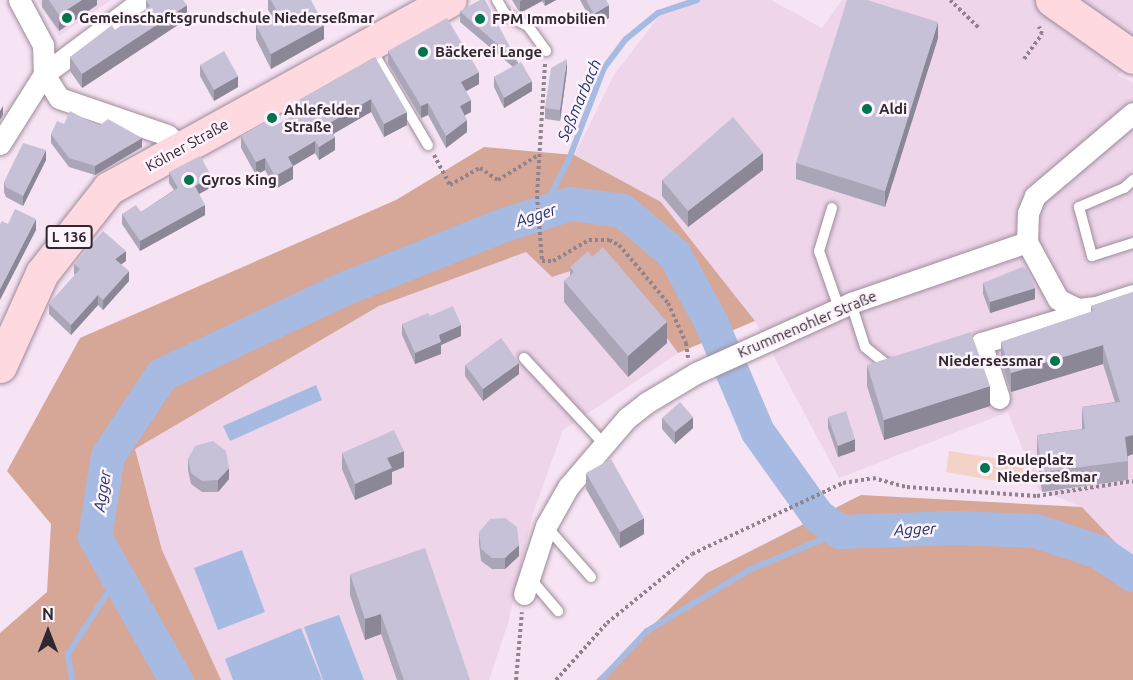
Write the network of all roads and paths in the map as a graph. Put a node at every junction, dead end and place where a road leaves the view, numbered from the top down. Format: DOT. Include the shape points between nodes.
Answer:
graph roads {
  1 [pos="19,0"];
  2 [pos="143,0"];
  3 [pos="449,0"];
  4 [pos="497,0"];
  5 [pos="950,0"];
  6 [pos="1046,14"];
  7 [pos="980,29"];
  8 [pos="369,44"];
  9 [pos="546,51"];
  10 [pos="1133,57"];
  11 [pos="1024,59"];
  12 [pos="44,74"];
  13 [pos="1133,113"];
  14 [pos="0,144"];
  15 [pos="428,145"];
  16 [pos="182,148"];
  17 [pos="537,156"];
  18 [pos="1133,180"];
  19 [pos="832,208"];
  20 [pos="1026,242"];
  21 [pos="1133,243"];
  22 [pos="1133,295"];
  23 [pos="845,306"];
  24 [pos="1071,306"];
  25 [pos="524,358"];
  26 [pos="906,362"];
  27 [pos="0,366"];
  28 [pos="693,375"];
  29 [pos="999,398"];
  30 [pos="604,444"];
  31 [pos="1133,482"];
  32 [pos="546,526"];
  33 [pos="591,577"];
  34 [pos="526,585"];
  35 [pos="558,611"];
  36 [pos="516,680"];
  37 [pos="556,680"];
  1 -- 12 [label="street" via="44,45"];
  2 -- 12 [label="street"];
  3 -- 8 [label="main road, Kölner Straße / L 136"];
  4 -- 9 [label="lane" via="505,14 528,26"];
  5 -- 7 [label="path"];
  6 -- 10 [label="main road"];
  6 -- 11 [label="path" via="1042,34"];
  8 -- 15 [label="lane"];
  8 -- 16 [label="main road, Kölner Straße / L 136"];
  9 -- 17 [label="path"];
  12 -- 14 [label="street"];
  12 -- 16 [label="street" via="59,98 167,135"];
  13 -- 20 [label="street" via="1035,196 1028,213"];
  15 -- 17 [label="path" via="450,185 480,168 498,180"];
  16 -- 27 [label="main road, Kölner Straße / L 136" via="109,188 42,273"];
  17 -- 28 [label="path" via="542,261 553,261 589,240 609,240 619,245 668,303 686,343"];
  18 -- 21 [label="lane" via="1124,188 1079,207 1092,256"];
  19 -- 23 [label="lane" via="819,251"];
  20 -- 23 [label="street, Krummenohler Straße"];
  20 -- 24 [label="street" via="1058,299"];
  22 -- 24 [label="street" via="1095,308"];
  23 -- 26 [label="lane" via="866,347 886,364"];
  23 -- 28 [label="street, Krummenohler Straße"];
  24 -- 29 [label="street" via="1062,319 975,344"];
  25 -- 30 [label="lane"];
  28 -- 30 [label="street, Krummenohler Straße" via="646,402"];
  30 -- 32 [label="street, Krummenohler Straße" via="568,487"];
  31 -- 37 [label="path" via="1037,496 907,487 873,478 843,483 692,554 607,623"];
  32 -- 33 [label="lane"];
  32 -- 34 [label="street, Krummenohler Straße"];
  34 -- 35 [label="lane"];
  34 -- 36 [label="path"];
}
